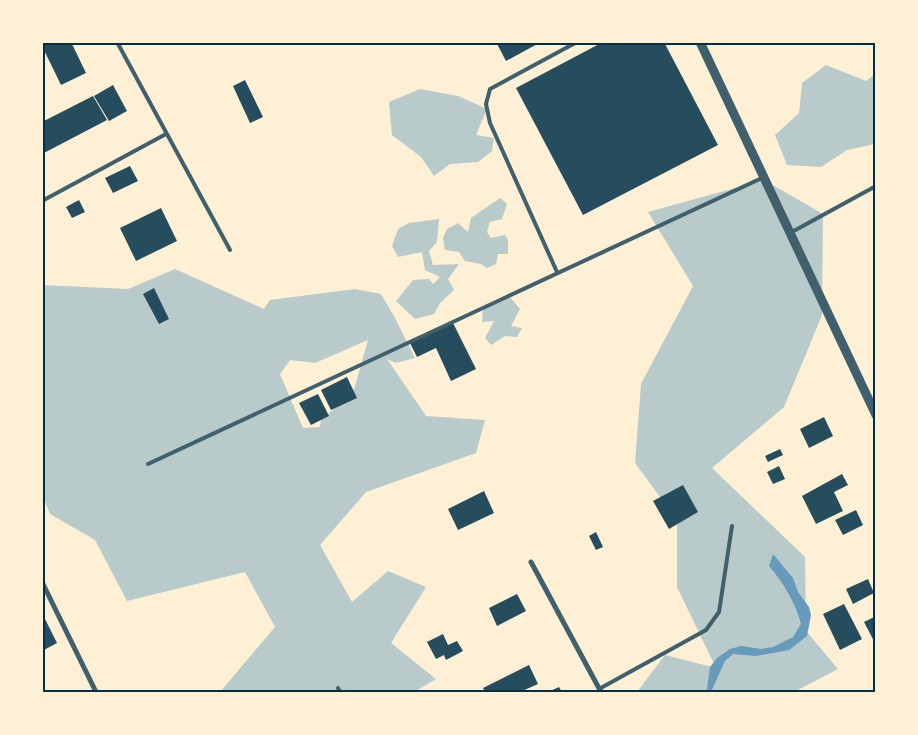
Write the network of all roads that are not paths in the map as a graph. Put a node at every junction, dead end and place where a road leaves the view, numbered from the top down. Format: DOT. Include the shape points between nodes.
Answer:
graph roads {
  1 [pos="117,42"];
  2 [pos="577,42"];
  3 [pos="700,42"];
  4 [pos="166,134"];
  5 [pos="764,177"];
  6 [pos="876,186"];
  7 [pos="42,201"];
  8 [pos="790,233"];
  9 [pos="230,250"];
  10 [pos="558,272"];
  11 [pos="876,415"];
  12 [pos="148,464"];
  13 [pos="732,526"];
  14 [pos="531,562"];
  15 [pos="42,582"];
  16 [pos="600,691"];
  17 [pos="96,692"];
  1 -- 4 [label="lane"];
  2 -- 10 [label="lane" via="490,89 486,104 490,123"];
  3 -- 5 [label="street"];
  4 -- 7 [label="lane"];
  4 -- 9 [label="lane"];
  5 -- 8 [label="street"];
  5 -- 10 [label="lane"];
  6 -- 8 [label="lane"];
  8 -- 11 [label="street"];
  10 -- 12 [label="lane"];
  13 -- 16 [label="lane" via="719,612 706,630"];
  14 -- 16 [label="street"];
  15 -- 17 [label="street"];
}
